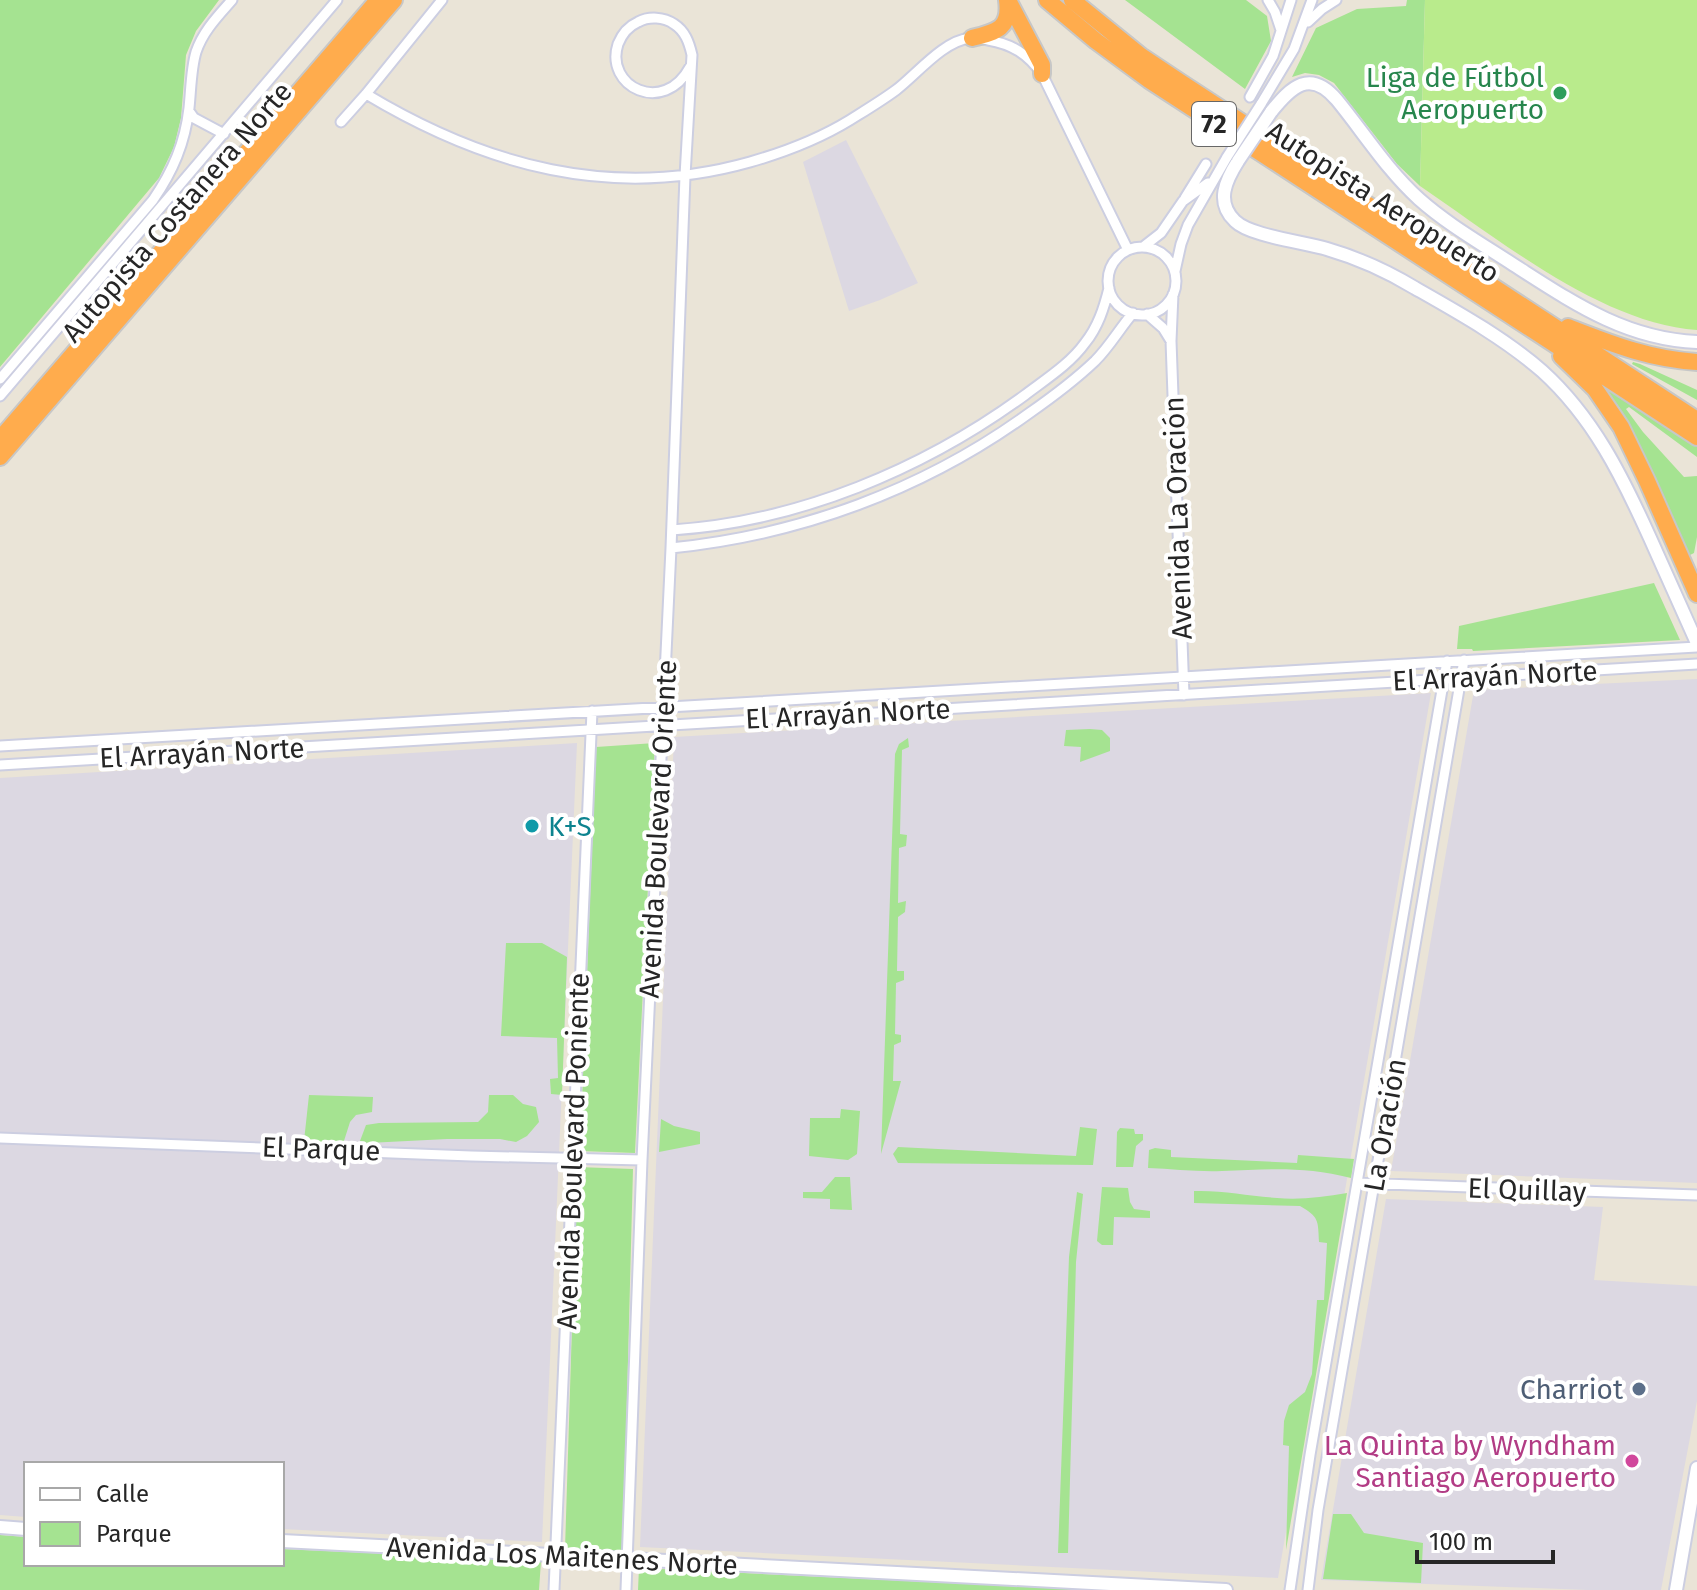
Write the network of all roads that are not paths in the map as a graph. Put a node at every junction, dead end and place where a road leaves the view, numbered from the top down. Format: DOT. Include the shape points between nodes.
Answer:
graph roads {
  1 [pos="232,0"];
  2 [pos="337,0"];
  3 [pos="394,0"];
  4 [pos="442,0"];
  5 [pos="1008,0"];
  6 [pos="1047,0"];
  7 [pos="1268,0"];
  8 [pos="1291,0"];
  9 [pos="1312,0"];
  10 [pos="1336,0"];
  11 [pos="374,3"];
  12 [pos="1078,4"];
  13 [pos="1303,28"];
  14 [pos="1281,35"];
  15 [pos="972,38"];
  16 [pos="690,67"];
  17 [pos="1042,74"];
  18 [pos="366,94"];
  19 [pos="1250,97"];
  20 [pos="1266,108"];
  21 [pos="189,111"];
  22 [pos="341,122"];
  23 [pos="224,134"];
  24 [pos="1232,159"];
  25 [pos="1206,164"];
  26 [pos="1218,171"];
  27 [pos="685,176"];
  28 [pos="1183,201"];
  29 [pos="1143,247"];
  30 [pos="1128,250"];
  31 [pos="1175,271"];
  32 [pos="1109,288"];
  33 [pos="1173,294"];
  34 [pos="1133,313"];
  35 [pos="1147,314"];
  36 [pos="1535,322"];
  37 [pos="1171,341"];
  38 [pos="1697,342"];
  39 [pos="1697,362"];
  40 [pos="0,379"];
  41 [pos="0,396"];
  42 [pos="1697,420"];
  43 [pos="1697,437"];
  44 [pos="0,439"];
  45 [pos="0,457"];
  46 [pos="672,530"];
  47 [pos="671,548"];
  48 [pos="1697,594"];
  49 [pos="1697,645"];
  50 [pos="1464,660"];
  51 [pos="1447,661"];
  52 [pos="1697,664"];
  53 [pos="1183,677"];
  54 [pos="1444,679"];
  55 [pos="1462,679"];
  56 [pos="1184,695"];
  57 [pos="663,708"];
  58 [pos="592,711"];
  59 [pos="662,725"];
  60 [pos="591,729"];
  61 [pos="0,746"];
  62 [pos="0,765"];
  63 [pos="0,1138"];
  64 [pos="572,1159"];
  65 [pos="642,1160"];
  66 [pos="1357,1183"];
  67 [pos="1375,1185"];
  68 [pos="1697,1195"];
  69 [pos="1697,1468"];
  70 [pos="0,1527"];
  71 [pos="24,1529"];
  72 [pos="284,1541"];
  73 [pos="556,1555"];
  74 [pos="627,1559"];
  75 [pos="554,1590"];
  76 [pos="626,1590"];
  77 [pos="1226,1590"];
  78 [pos="1290,1590"];
  79 [pos="1308,1590"];
  80 [pos="1676,1590"];
  1 -- 21 [label="street" via="196,53"];
  2 -- 23 [label="street"];
  3 -- 45 [label="highway, Autopista Costanera Norte"];
  4 -- 18 [label="street"];
  5 -- 15 [label="highway" via="1002,27"];
  5 -- 17 [label="highway"];
  6 -- 36 [label="highway, Autopista Aeropuerto / 72" via="1149,80"];
  7 -- 14 [label="street"];
  8 -- 14 [label="street"];
  9 -- 13 [label="street"];
  10 -- 13 [label="street"];
  11 -- 44 [label="highway, Autopista Costanera Norte"];
  12 -- 36 [label="highway, Autopista Aeropuerto / 72" via="1141,56"];
  13 -- 20 [label="street"];
  14 -- 19 [label="street"];
  15 -- 17 [label="street" via="1011,45"];
  15 -- 27 [label="street" via="947,47 879,102 818,137 749,163"];
  16 -- 16 [label="street" via="692,55 683,32 662,19 649,18 628,28 617,50 628,83 650,93 675,87"];
  16 -- 27 [label="street, Avenida Boulevard Oriente"];
  17 -- 30 [label="street"];
  18 -- 22 [label="street"];
  18 -- 27 [label="street" via="440,134 524,164 618,178"];
  20 -- 24 [label="street, bridge"];
  20 -- 38 [label="street" via="1296,86 1327,89 1400,180 1464,232 1604,319 1645,334"];
  21 -- 23 [label="street"];
  21 -- 40 [label="street" via="175,165 160,190"];
  23 -- 41 [label="street"];
  24 -- 26 [label="street"];
  24 -- 49 [label="street" via="1224,195 1227,211 1239,225 1339,253 1393,275 1516,350 1569,397 1615,464"];
  25 -- 28 [label="street"];
  26 -- 28 [label="street"];
  26 -- 31 [label="street" via="1188,225"];
  27 -- 46 [label="street, Avenida Boulevard Oriente"];
  28 -- 29 [label="street" via="1161,233"];
  29 -- 30 [label="street"];
  29 -- 31 [label="street" via="1161,252"];
  30 -- 32 [label="street" via="1111,267"];
  31 -- 33 [label="street"];
  32 -- 34 [label="street" via="1118,304"];
  32 -- 46 [label="street" via="1095,329 1072,358 956,440 879,478 804,505"];
  33 -- 35 [label="street"];
  33 -- 37 [label="street, Avenida La Oración"];
  34 -- 35 [label="street"];
  34 -- 47 [label="street" via="1096,360 1054,395 932,473 798,524"];
  35 -- 37 [label="street"];
  36 -- 39 [label="highway" via="1657,358"];
  36 -- 42 [label="highway, Autopista Aeropuerto / 72"];
  36 -- 43 [label="highway, Autopista Aeropuerto / 72"];
  36 -- 48 [label="highway" via="1621,427"];
  37 -- 53 [label="street, Avenida La Oración"];
  46 -- 47 [label="street, Avenida Boulevard Oriente"];
  47 -- 57 [label="street, Avenida Boulevard Oriente"];
  49 -- 50 [label="street, El Arrayán Norte"];
  50 -- 51 [label="street, El Arrayán Norte"];
  50 -- 55 [label="street, La Oración"];
  51 -- 53 [label="street, El Arrayán Norte"];
  51 -- 54 [label="street, La Oración"];
  52 -- 55 [label="street, El Arrayán Norte"];
  53 -- 56 [label="street, Avenida La Oración"];
  53 -- 57 [label="street, El Arrayán Norte"];
  54 -- 55 [label="street, El Arrayán Norte"];
  54 -- 56 [label="street, El Arrayán Norte"];
  54 -- 66 [label="street, La Oración"];
  55 -- 67 [label="street, La Oración"];
  56 -- 59 [label="street, El Arrayán Norte"];
  57 -- 58 [label="street, El Arrayán Norte"];
  57 -- 59 [label="street, Avenida Boulevard Oriente"];
  58 -- 60 [label="street, Avenida Boulevard Poniente"];
  58 -- 61 [label="street, El Arrayán Norte"];
  59 -- 60 [label="street, El Arrayán Norte"];
  59 -- 65 [label="street, Avenida Boulevard Oriente"];
  60 -- 62 [label="street, El Arrayán Norte"];
  60 -- 64 [label="street, Avenida Boulevard Poniente"];
  63 -- 64 [label="street, El Parque"];
  64 -- 65 [label="street, El Parque"];
  64 -- 73 [label="street, Avenida Boulevard Poniente"];
  65 -- 74 [label="street, Avenida Boulevard Oriente"];
  66 -- 67 [label="street, El Quillay"];
  66 -- 78 [label="street, La Oración"];
  67 -- 68 [label="street, El Quillay"];
  67 -- 79 [label="street, La Oración"];
  69 -- 80 [label="street"];
  70 -- 71 [label="street"];
  72 -- 73 [label="street, Avenida Los Maitenes Norte"];
  73 -- 74 [label="street, Avenida Los Maitenes Norte"];
  73 -- 75 [label="street, Avenida Boulevard Poniente"];
  74 -- 76 [label="street, Avenida Boulevard Oriente"];
  74 -- 77 [label="street, Avenida Los Maitenes Norte"];
}
